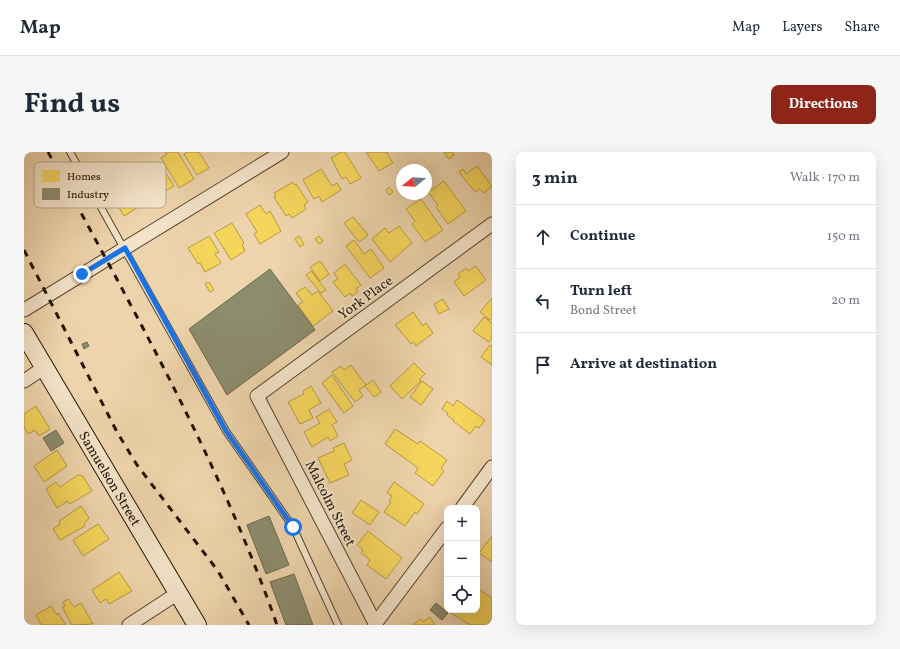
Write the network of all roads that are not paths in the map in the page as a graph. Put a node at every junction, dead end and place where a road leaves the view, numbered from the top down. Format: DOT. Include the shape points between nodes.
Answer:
graph roads {
  1 [pos="282,152"];
  2 [pos="72,153"];
  3 [pos="77,162"];
  4 [pos="103,208"];
  5 [pos="492,224"];
  6 [pos="125,248"];
  7 [pos="24,310"];
  8 [pos="24,333"];
  9 [pos="45,367"];
  10 [pos="24,381"];
  11 [pos="258,396"];
  12 [pos="492,467"];
  13 [pos="464,505"];
  14 [pos="444,532"];
  15 [pos="178,593"];
  16 [pos="129,625"];
  17 [pos="197,625"];
  18 [pos="338,625"];
  19 [pos="373,625"];
  1 -- 6 [label="street"];
  2 -- 3 [label="lane"];
  4 -- 6 [label="lane"];
  5 -- 11 [label="street, York Place"];
  6 -- 7 [label="street"];
  6 -- 18 [label="lane" via="226,431 293,527"];
  8 -- 9 [label="street, Samuelson Street"];
  9 -- 10 [label="street"];
  9 -- 15 [label="street, Samuelson Street"];
  11 -- 19 [label="street, Malcolm Street"];
  12 -- 13 [label="street"];
  14 -- 19 [label="street"];
  15 -- 16 [label="street"];
  15 -- 17 [label="street, Samuelson Street"];
}
